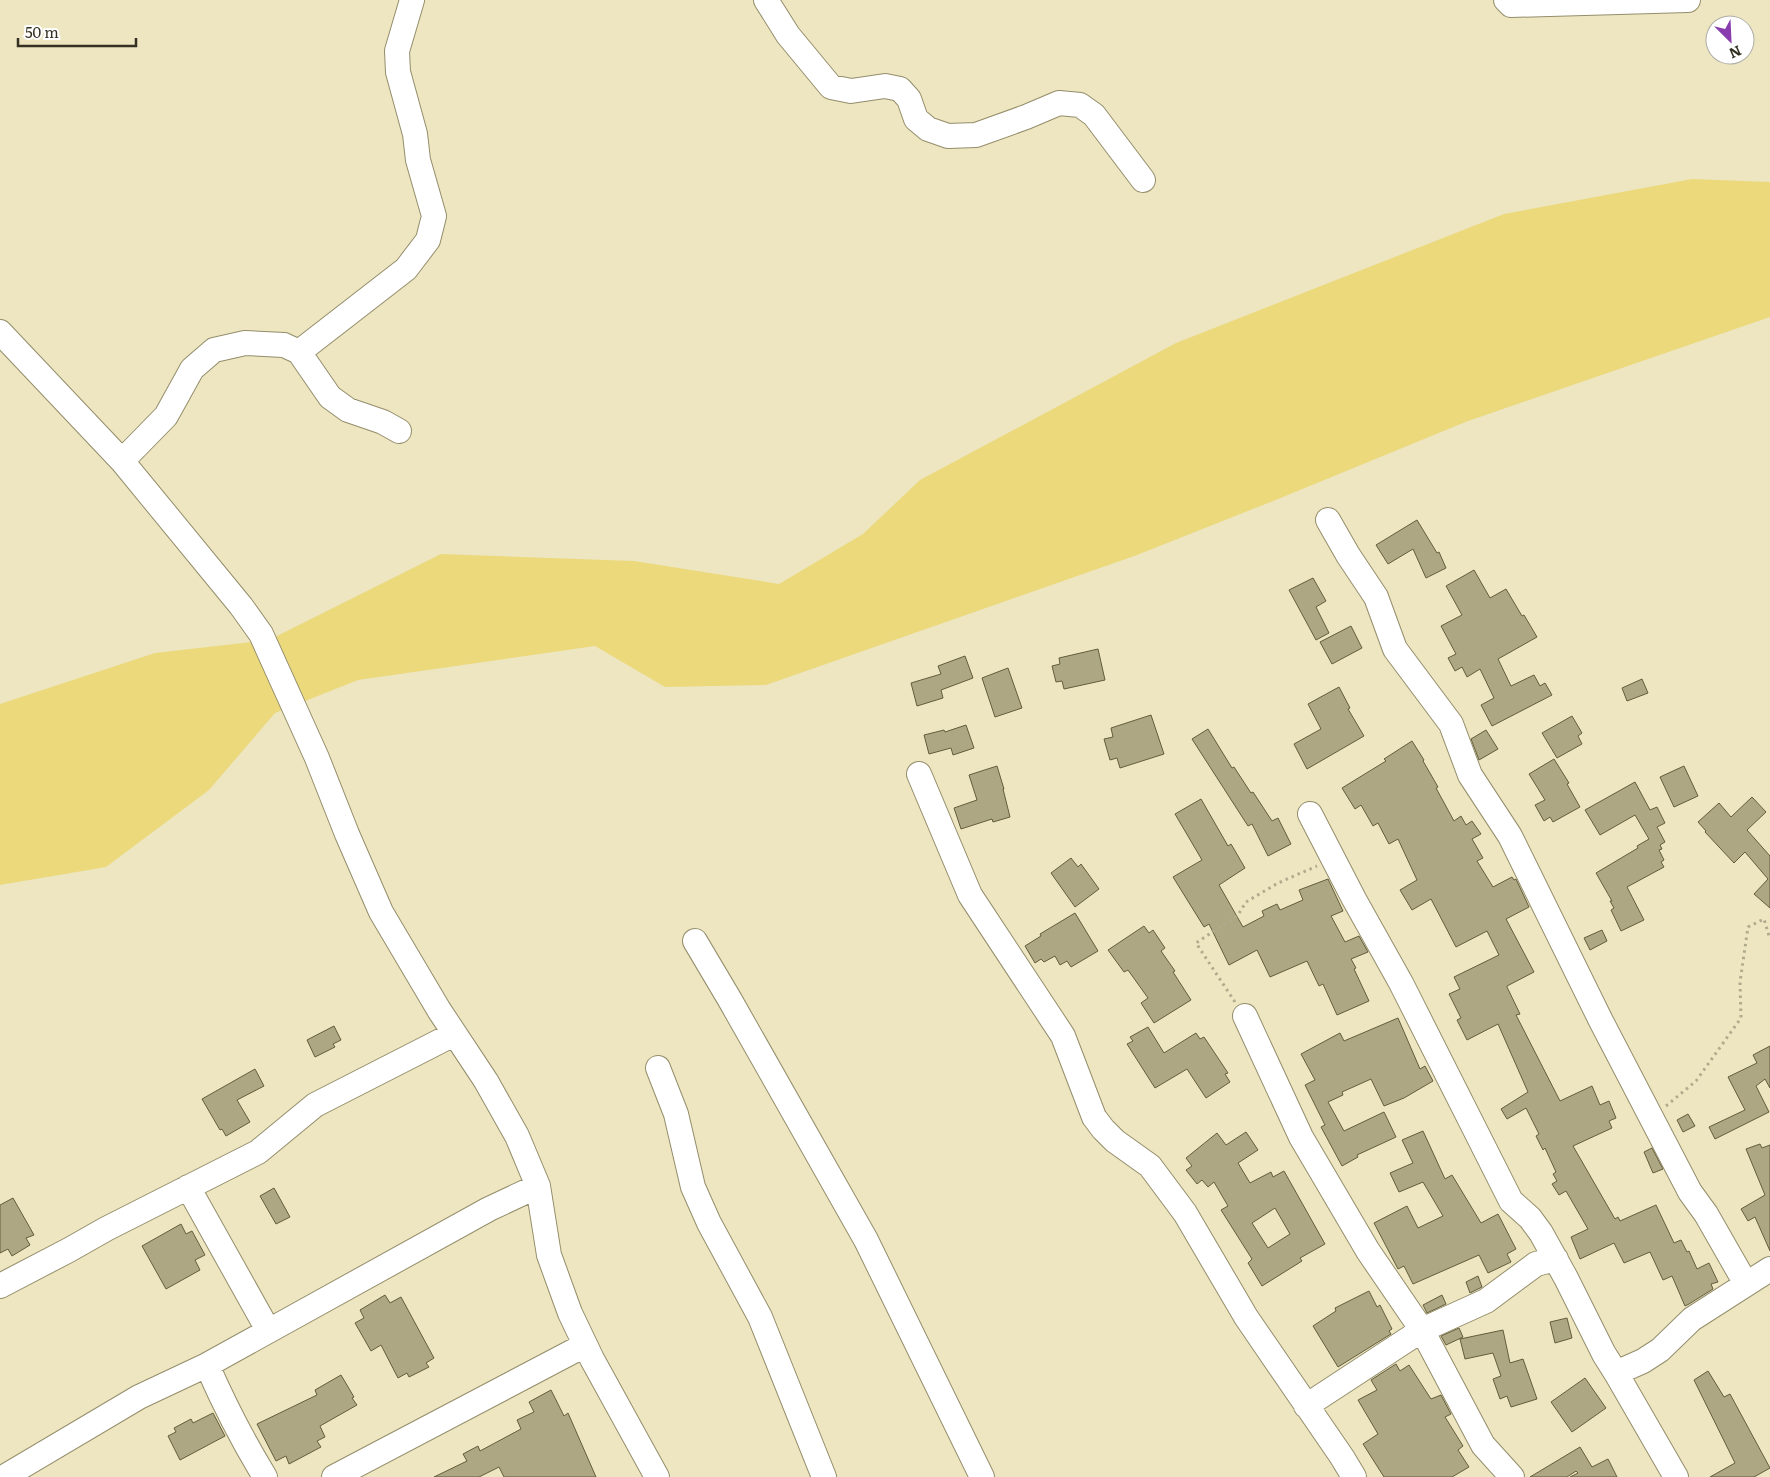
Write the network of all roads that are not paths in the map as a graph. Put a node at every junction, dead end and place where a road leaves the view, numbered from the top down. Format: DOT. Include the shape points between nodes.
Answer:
graph roads {
  1 [pos="412,0"];
  2 [pos="766,0"];
  3 [pos="1506,0"];
  4 [pos="1688,0"];
  5 [pos="1649,1"];
  6 [pos="1144,180"];
  7 [pos="0,332"];
  8 [pos="299,352"];
  9 [pos="399,430"];
  10 [pos="122,461"];
  11 [pos="1328,520"];
  12 [pos="919,774"];
  13 [pos="1310,814"];
  14 [pos="695,941"];
  15 [pos="1245,1016"];
  16 [pos="454,1034"];
  17 [pos="658,1068"];
  18 [pos="538,1186"];
  19 [pos="188,1187"];
  20 [pos="1556,1259"];
  21 [pos="1770,1269"];
  22 [pos="1746,1284"];
  23 [pos="0,1286"];
  24 [pos="268,1330"];
  25 [pos="1422,1330"];
  26 [pos="585,1345"];
  27 [pos="207,1365"];
  28 [pos="1616,1373"];
  29 [pos="1306,1406"];
  30 [pos="4,1477"];
  31 [pos="265,1477"];
  32 [pos="334,1477"];
  33 [pos="657,1477"];
  34 [pos="824,1477"];
  35 [pos="982,1477"];
  36 [pos="1354,1477"];
  37 [pos="1512,1477"];
  38 [pos="1676,1477"];
  1 -- 8 [label="street" via="397,51 398,72 434,216 428,240 406,269"];
  2 -- 6 [label="street" via="788,35 831,87 851,91 885,86 900,89 909,99 916,118 928,129 948,136 976,136 1059,103 1080,105 1094,114"];
  3 -- 5 [label="street" via="1511,6"];
  4 -- 5 [label="street"];
  7 -- 10 [label="street"];
  8 -- 9 [label="street" via="330,397 348,410"];
  8 -- 10 [label="street" via="284,345 245,343 214,350 192,369 166,416"];
  10 -- 16 [label="street" via="261,634 380,912"];
  11 -- 22 [label="street" via="1376,597 1395,650 1451,724 1470,775 1510,836 1690,1192"];
  12 -- 29 [label="street" via="970,894 1063,1036 1094,1117 1115,1141 1150,1166 1179,1205 1246,1317"];
  13 -- 20 [label="street" via="1511,1201 1530,1218"];
  14 -- 35 [label="street" via="866,1240"];
  15 -- 25 [label="street" via="1301,1137 1368,1251"];
  16 -- 18 [label="street" via="486,1081 517,1136"];
  16 -- 19 [label="street" via="315,1105 258,1152"];
  17 -- 34 [label="street" via="676,1114 693,1187 760,1317"];
  18 -- 24 [label="street" via="502,1202"];
  18 -- 26 [label="street" via="550,1255"];
  19 -- 23 [label="street"];
  19 -- 24 [label="street"];
  20 -- 25 [label="street" via="1536,1264 1486,1301"];
  20 -- 28 [label="street"];
  21 -- 22 [label="street"];
  22 -- 28 [label="street" via="1692,1319 1660,1350"];
  24 -- 27 [label="street"];
  25 -- 29 [label="street"];
  25 -- 37 [label="street" via="1483,1445"];
  26 -- 32 [label="street"];
  26 -- 33 [label="street"];
  27 -- 30 [label="street" via="139,1397"];
  27 -- 31 [label="street"];
  28 -- 38 [label="street"];
  29 -- 36 [label="street"];
}
